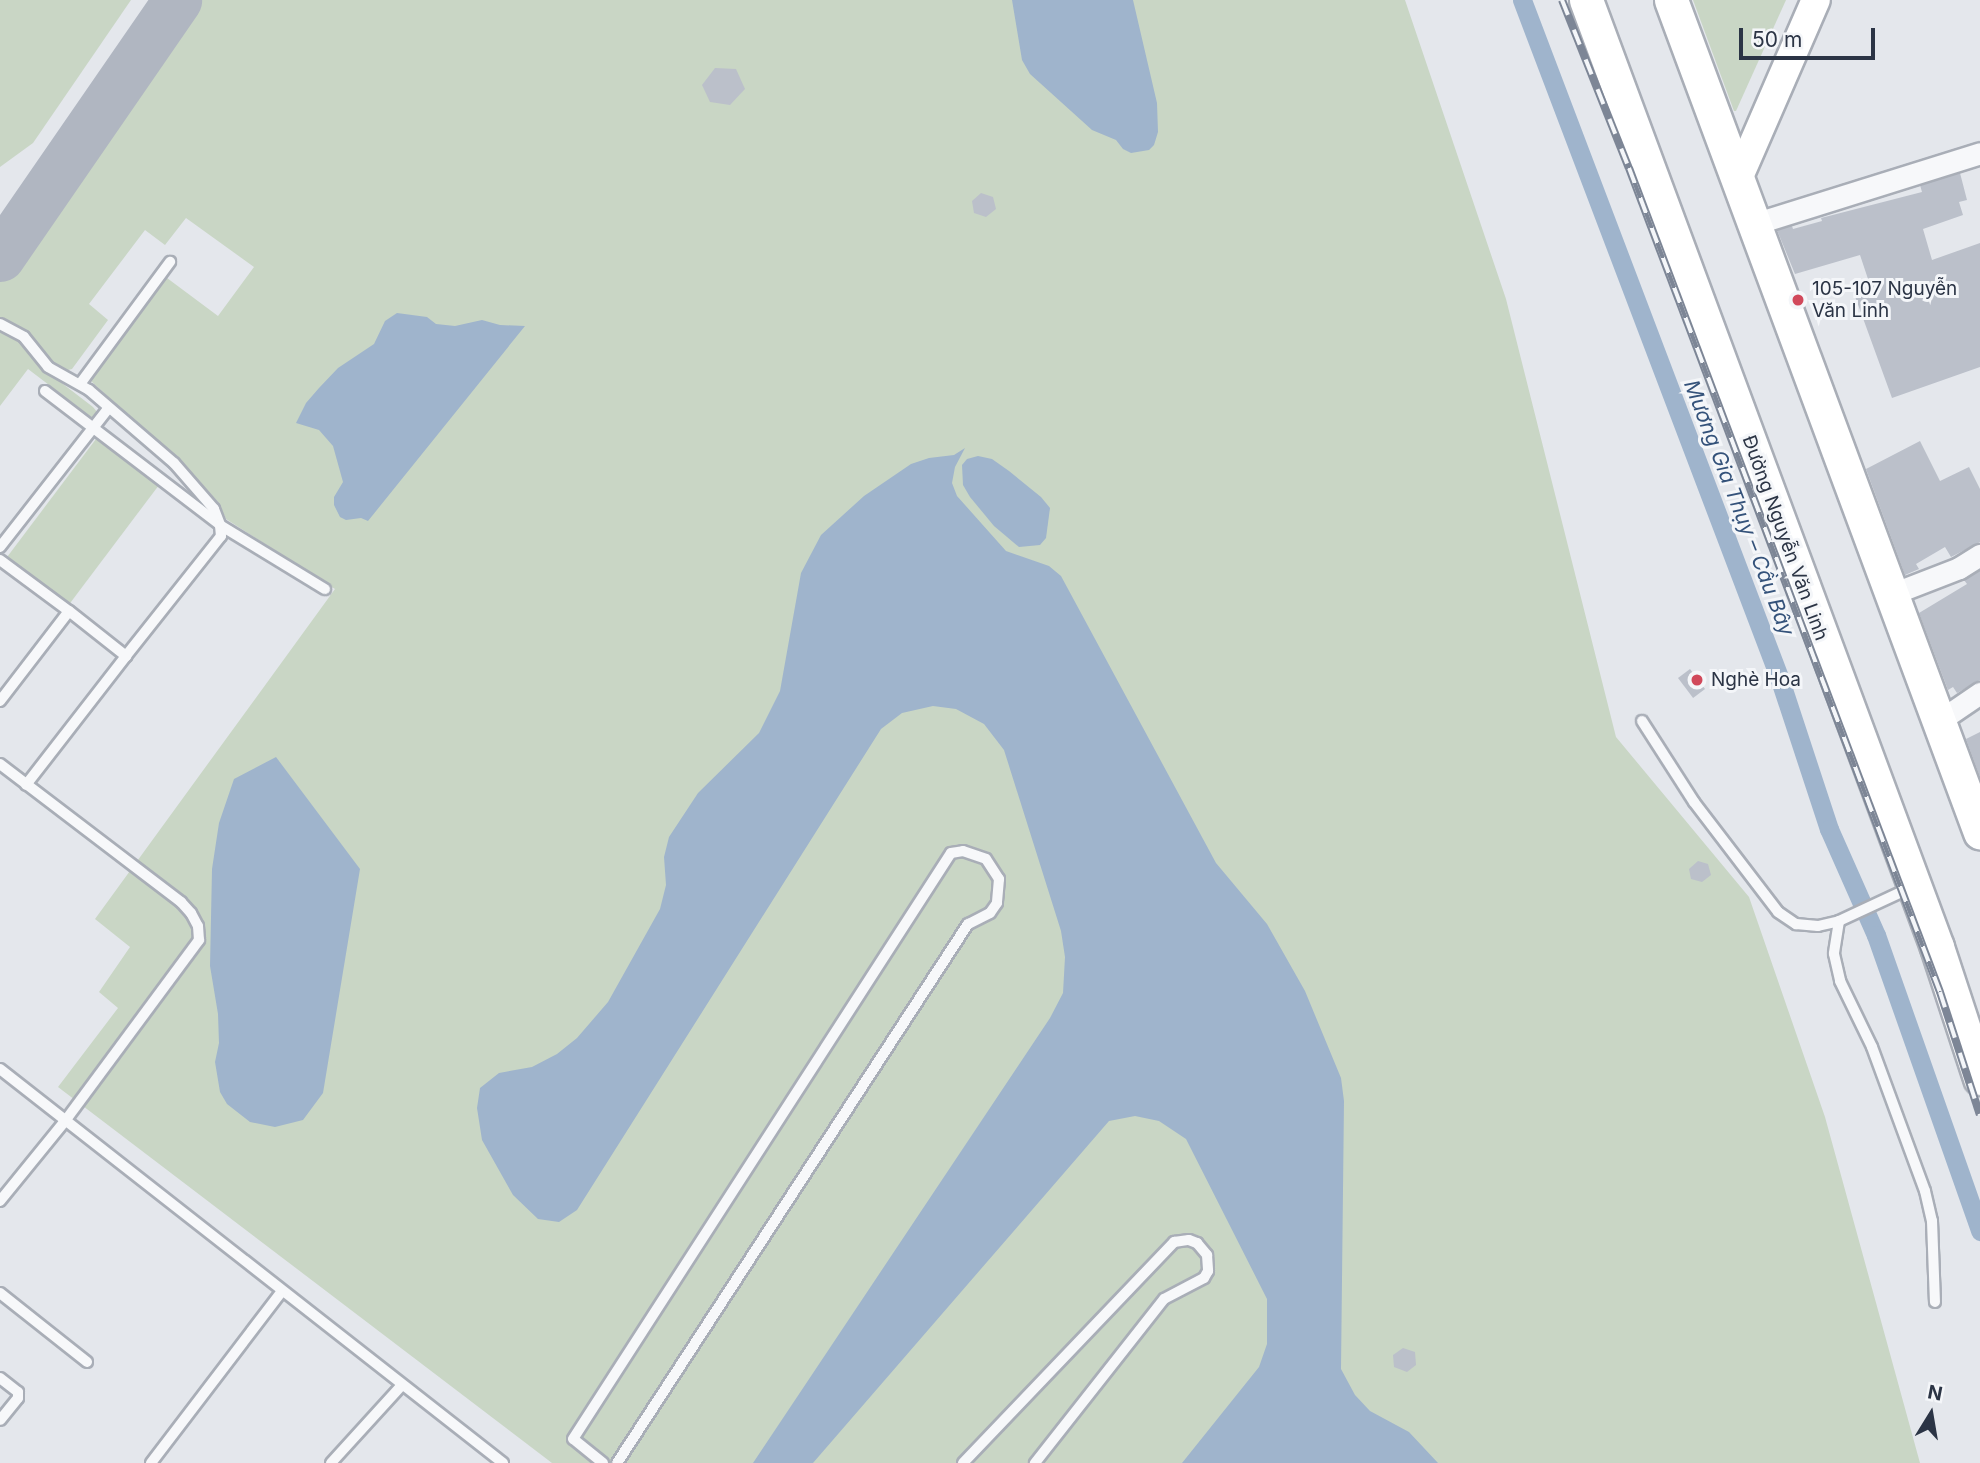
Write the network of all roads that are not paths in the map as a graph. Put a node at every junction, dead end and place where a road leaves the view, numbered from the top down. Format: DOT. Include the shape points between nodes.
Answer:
graph roads {
  1 [pos="1586,0"];
  2 [pos="1671,0"];
  3 [pos="1816,0"];
  4 [pos="1980,153"];
  5 [pos="1738,179"];
  6 [pos="1754,224"];
  7 [pos="170,262"];
  8 [pos="0,324"];
  9 [pos="80,384"];
  10 [pos="45,391"];
  11 [pos="108,409"];
  12 [pos="93,428"];
  13 [pos="220,525"];
  14 [pos="0,547"];
  15 [pos="1980,555"];
  16 [pos="0,559"];
  17 [pos="325,589"];
  18 [pos="1892,594"];
  19 [pos="69,611"];
  20 [pos="126,656"];
  21 [pos="1980,693"];
  22 [pos="0,701"];
  23 [pos="1642,721"];
  24 [pos="1939,721"];
  25 [pos="0,764"];
  26 [pos="26,785"];
  27 [pos="1980,832"];
  28 [pos="1900,892"];
  29 [pos="1844,919"];
  30 [pos="0,1069"];
  31 [pos="1980,1078"];
  32 [pos="65,1121"];
  33 [pos="0,1201"];
  34 [pos="282,1291"];
  35 [pos="0,1293"];
  36 [pos="1935,1302"];
  37 [pos="87,1362"];
  38 [pos="0,1378"];
  39 [pos="402,1385"];
  40 [pos="0,1420"];
  41 [pos="488,1459"];
  42 [pos="151,1463"];
  43 [pos="331,1463"];
  44 [pos="503,1463"];
  45 [pos="603,1463"];
  46 [pos="617,1463"];
  47 [pos="963,1463"];
  48 [pos="1035,1463"];
  1 -- 28 [label="highway, Đường Nguyễn Văn Linh"];
  2 -- 5 [label="highway"];
  3 -- 5 [label="main road"];
  4 -- 6 [label="street"];
  5 -- 6 [label="highway"];
  6 -- 18 [label="highway"];
  7 -- 9 [label="lane"];
  8 -- 9 [label="lane" via="24,337 60,376"];
  9 -- 11 [label="lane"];
  10 -- 12 [label="lane"];
  11 -- 12 [label="lane"];
  11 -- 13 [label="lane" via="192,481 214,509"];
  12 -- 13 [label="lane"];
  12 -- 14 [label="lane"];
  13 -- 17 [label="lane"];
  13 -- 20 [label="lane" via="221,536"];
  15 -- 18 [label="street"];
  16 -- 19 [label="lane"];
  18 -- 24 [label="highway"];
  19 -- 20 [label="lane"];
  19 -- 22 [label="lane"];
  20 -- 26 [label="lane"];
  21 -- 24 [label="street"];
  23 -- 29 [label="lane" via="1694,802 1778,912 1796,924 1818,926"];
  24 -- 27 [label="highway"];
  25 -- 26 [label="lane"];
  26 -- 32 [label="lane" via="181,902 198,926 199,940"];
  28 -- 29 [label="lane"];
  28 -- 31 [label="highway, Đường Nguyễn Văn Linh"];
  29 -- 36 [label="lane" via="1834,954 1839,981 1871,1047 1930,1211"];
  30 -- 32 [label="lane"];
  32 -- 33 [label="lane"];
  32 -- 34 [label="lane"];
  34 -- 39 [label="lane"];
  34 -- 42 [label="lane"];
  35 -- 37 [label="lane"];
  38 -- 40 [label="lane" via="18,1392 18,1398"];
  39 -- 41 [label="lane"];
  39 -- 43 [label="lane"];
  41 -- 44 [label="lane"];
  45 -- 46 [label="lane" via="573,1438 951,853 975,853 986,859 999,879 997,903 990,913 968,924"];
  47 -- 48 [label="lane" via="1174,1242 1197,1243 1209,1263 1204,1278 1164,1299"];
}
